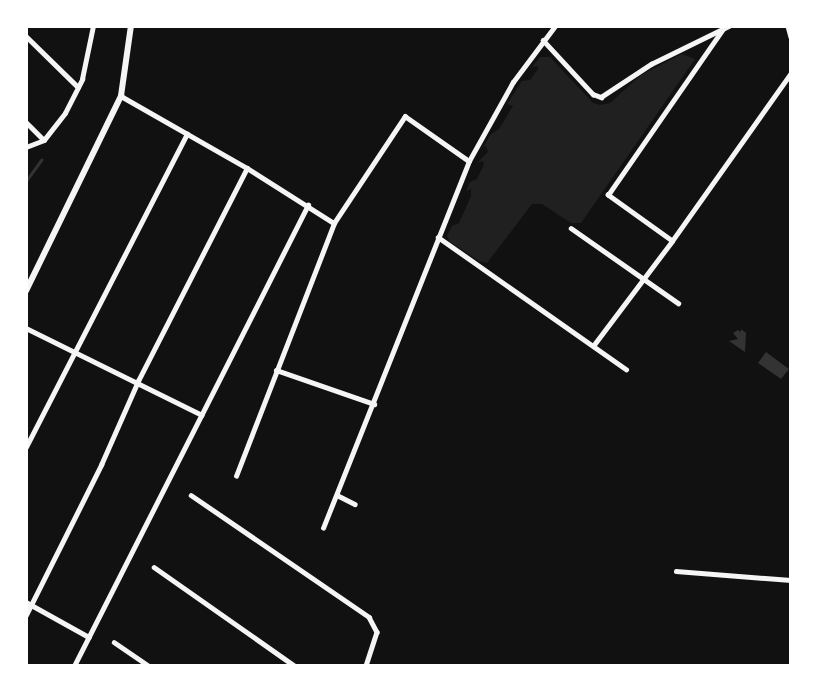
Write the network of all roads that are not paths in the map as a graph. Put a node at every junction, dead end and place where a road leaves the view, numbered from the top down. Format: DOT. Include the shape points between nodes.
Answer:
graph roads {
  1 [pos="93,26"];
  2 [pos="130,26"];
  3 [pos="555,26"];
  4 [pos="729,26"];
  5 [pos="788,26"];
  6 [pos="723,29"];
  7 [pos="26,36"];
  8 [pos="791,37"];
  9 [pos="543,40"];
  10 [pos="791,73"];
  11 [pos="78,88"];
  12 [pos="121,96"];
  13 [pos="26,122"];
  14 [pos="187,134"];
  15 [pos="44,140"];
  16 [pos="26,147"];
  17 [pos="470,161"];
  18 [pos="247,168"];
  19 [pos="308,205"];
  20 [pos="334,223"];
  21 [pos="571,228"];
  22 [pos="438,237"];
  23 [pos="672,242"];
  24 [pos="644,279"];
  25 [pos="26,291"];
  26 [pos="678,303"];
  27 [pos="26,328"];
  28 [pos="593,346"];
  29 [pos="74,352"];
  30 [pos="626,369"];
  31 [pos="276,370"];
  32 [pos="138,381"];
  33 [pos="374,404"];
  34 [pos="202,415"];
  35 [pos="26,447"];
  36 [pos="236,476"];
  37 [pos="191,495"];
  38 [pos="337,495"];
  39 [pos="355,504"];
  40 [pos="323,528"];
  41 [pos="154,567"];
  42 [pos="676,571"];
  43 [pos="791,580"];
  44 [pos="29,603"];
  45 [pos="26,615"];
  46 [pos="89,637"];
  47 [pos="114,642"];
  48 [pos="74,666"];
  49 [pos="148,666"];
  50 [pos="295,666"];
  51 [pos="366,666"];
  1 -- 11 [label="street"];
  2 -- 12 [label="street"];
  3 -- 9 [label="street"];
  4 -- 6 [label="street"];
  5 -- 8 [label="street"];
  6 -- 9 [label="street" via="652,64 601,97 593,94"];
  6 -- 23 [label="street" via="608,195"];
  7 -- 11 [label="street"];
  9 -- 17 [label="street" via="513,82"];
  10 -- 23 [label="street"];
  11 -- 15 [label="street" via="65,113"];
  12 -- 14 [label="street"];
  12 -- 25 [label="street"];
  13 -- 15 [label="street"];
  14 -- 18 [label="street"];
  14 -- 29 [label="street"];
  15 -- 16 [label="street"];
  17 -- 20 [label="street" via="405,116"];
  17 -- 22 [label="street"];
  18 -- 19 [label="street"];
  18 -- 32 [label="street"];
  19 -- 20 [label="street"];
  19 -- 34 [label="street"];
  20 -- 31 [label="street"];
  21 -- 24 [label="street"];
  22 -- 28 [label="street"];
  22 -- 33 [label="street"];
  23 -- 24 [label="street"];
  24 -- 26 [label="street"];
  24 -- 28 [label="street"];
  27 -- 29 [label="street"];
  28 -- 30 [label="street"];
  29 -- 32 [label="street"];
  29 -- 35 [label="street"];
  31 -- 33 [label="street"];
  31 -- 36 [label="street"];
  32 -- 34 [label="street"];
  32 -- 44 [label="street" via="101,465"];
  33 -- 38 [label="street"];
  34 -- 46 [label="street"];
  37 -- 51 [label="street" via="369,617 377,632"];
  38 -- 39 [label="street"];
  38 -- 40 [label="street"];
  41 -- 50 [label="street"];
  42 -- 43 [label="street"];
  44 -- 45 [label="street"];
  44 -- 46 [label="street"];
  46 -- 48 [label="street"];
  47 -- 49 [label="street"];
}
